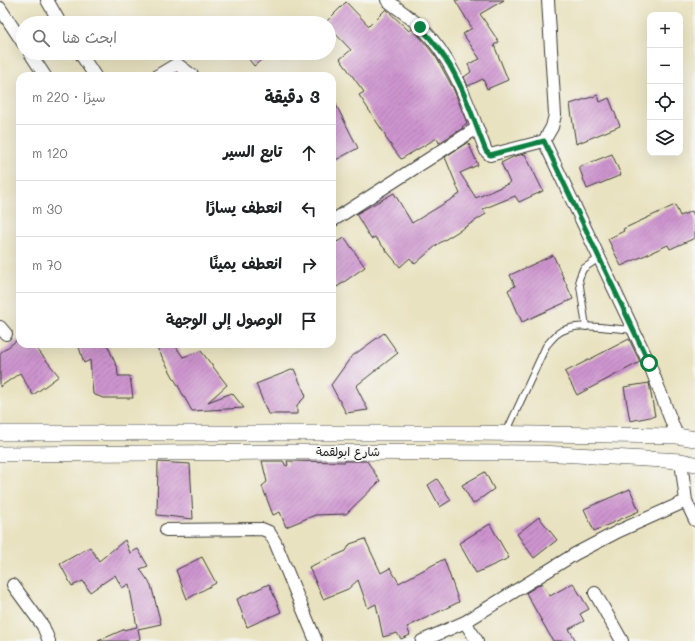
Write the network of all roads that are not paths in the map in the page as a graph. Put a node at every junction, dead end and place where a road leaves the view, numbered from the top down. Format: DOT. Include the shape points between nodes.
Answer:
graph roads {
  1 [pos="47,0"];
  2 [pos="387,0"];
  3 [pos="548,0"];
  4 [pos="0,8"];
  5 [pos="56,16"];
  6 [pos="16,32"];
  7 [pos="35,60"];
  8 [pos="85,60"];
  9 [pos="42,72"];
  10 [pos="92,72"];
  11 [pos="164,72"];
  12 [pos="188,72"];
  13 [pos="477,128"];
  14 [pos="544,141"];
  15 [pos="336,218"];
  16 [pos="598,258"];
  17 [pos="586,327"];
  18 [pos="633,330"];
  19 [pos="0,433"];
  20 [pos="506,433"];
  21 [pos="678,436"];
  22 [pos="695,439"];
  23 [pos="0,454"];
  24 [pos="688,462"];
  25 [pos="686,500"];
  26 [pos="695,520"];
  27 [pos="166,530"];
  28 [pos="13,585"];
  29 [pos="595,593"];
  30 [pos="465,622"];
  31 [pos="49,641"];
  32 [pos="316,641"];
  33 [pos="422,641"];
  34 [pos="478,641"];
  35 [pos="622,641"];
  1 -- 5 [label="street"];
  2 -- 13 [label="street" via="420,27 446,60 456,77"];
  3 -- 14 [label="street" via="555,115"];
  4 -- 6 [label="street"];
  7 -- 9 [label="street"];
  8 -- 10 [label="street"];
  11 -- 12 [label="street" via="177,64"];
  13 -- 14 [label="street" via="490,155"];
  13 -- 15 [label="street"];
  14 -- 16 [label="street"];
  16 -- 17 [label="lane" via="583,269 579,279"];
  16 -- 18 [label="street"];
  17 -- 18 [label="lane"];
  17 -- 20 [label="lane" via="567,329 554,335 546,346"];
  18 -- 21 [label="street"];
  19 -- 20 [label="street, شارع ابولقمة"];
  20 -- 21 [label="street, شارع ابولقمة"];
  21 -- 22 [label="street, شارع ابولقمة"];
  23 -- 24 [label="street, شارع ابولقمة" via="533,453"];
  24 -- 25 [label="street"];
  25 -- 26 [label="street"];
  25 -- 30 [label="street" via="575,554"];
  27 -- 32 [label="street" via="262,529 269,532"];
  28 -- 31 [label="street" via="42,626"];
  29 -- 35 [label="street"];
  30 -- 33 [label="street"];
  30 -- 34 [label="street"];
}
